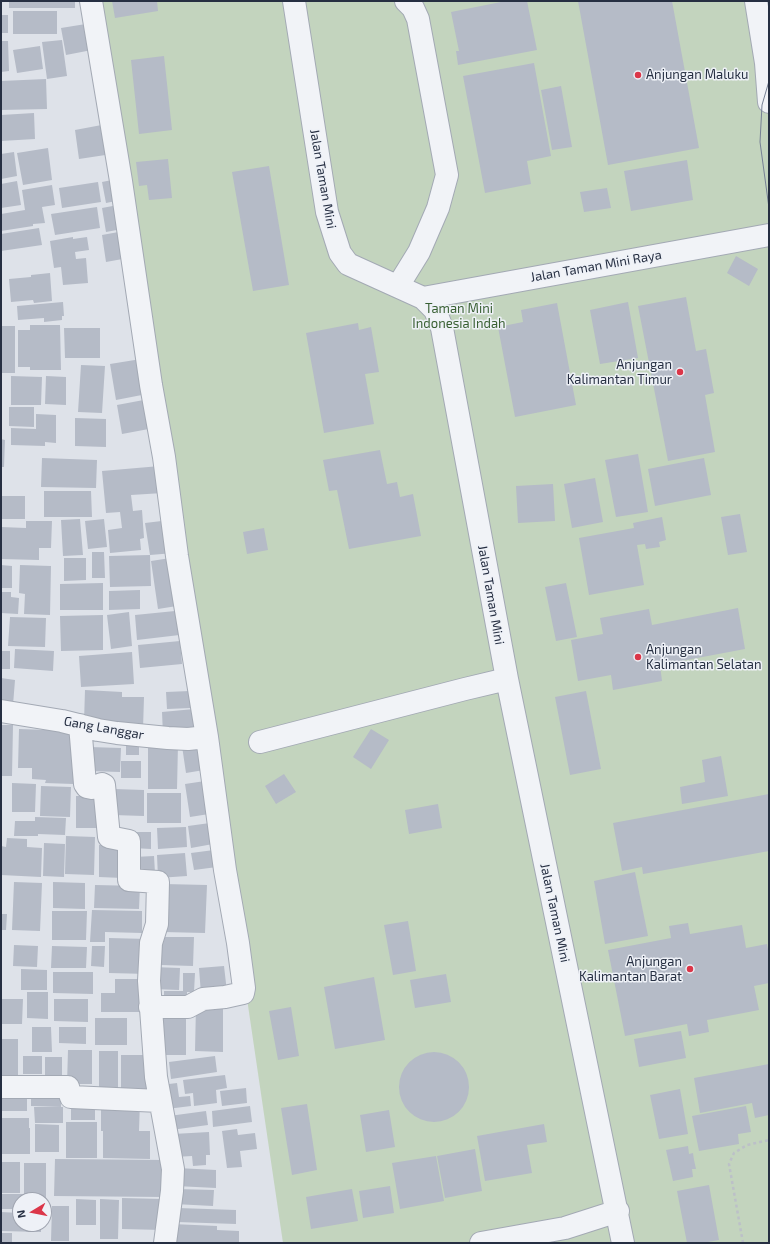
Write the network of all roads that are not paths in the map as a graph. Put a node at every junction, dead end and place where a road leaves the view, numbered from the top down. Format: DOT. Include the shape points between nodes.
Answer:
graph roads {
  1 [pos="91,1"];
  2 [pos="294,1"];
  3 [pos="406,1"];
  4 [pos="756,1"];
  5 [pos="769,102"];
  6 [pos="769,235"];
  7 [pos="398,286"];
  8 [pos="423,298"];
  9 [pos="507,679"];
  10 [pos="1,711"];
  11 [pos="80,725"];
  12 [pos="207,737"];
  13 [pos="260,742"];
  14 [pos="150,1007"];
  15 [pos="1,1087"];
  16 [pos="160,1101"];
  17 [pos="618,1211"];
  18 [pos="165,1243"];
  19 [pos="481,1243"];
  20 [pos="623,1243"];
  1 -- 12 [label="street"];
  2 -- 7 [label="street, Jalan Taman Mini" via="327,212 340,254 348,264"];
  3 -- 7 [label="street" via="418,19 447,175 438,208 422,246"];
  4 -- 5 [label="street" via="766,63"];
  6 -- 8 [label="street, Jalan Taman Mini Raya"];
  7 -- 8 [label="street, Jalan Taman Mini"];
  8 -- 9 [label="street, Jalan Taman Mini" via="435,310 442,328"];
  9 -- 13 [label="street"];
  9 -- 17 [label="street, Jalan Taman Mini"];
  10 -- 11 [label="street, Gang Langgar"];
  11 -- 12 [label="street, Gang Langgar" via="117,733 168,738"];
  11 -- 14 [label="street" via="85,784 92,788 104,785 109,837 128,842 129,880 158,882 157,924 151,943"];
  12 -- 14 [label="street" via="238,943 243,993 203,999 188,1007"];
  14 -- 16 [label="street"];
  15 -- 16 [label="street" via="68,1088 71,1097"];
  16 -- 18 [label="street" via="173,1169"];
  17 -- 19 [label="street" via="565,1228"];
  17 -- 20 [label="street, Jalan Taman Mini"];
}
